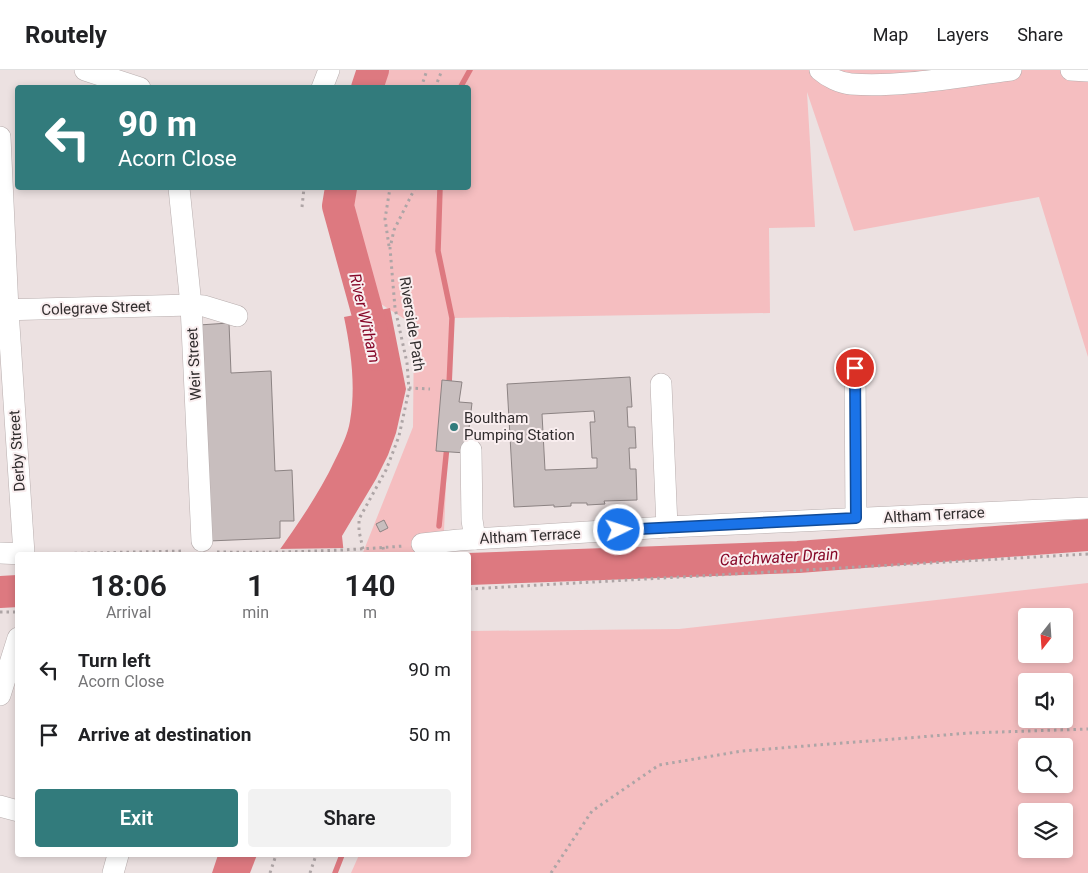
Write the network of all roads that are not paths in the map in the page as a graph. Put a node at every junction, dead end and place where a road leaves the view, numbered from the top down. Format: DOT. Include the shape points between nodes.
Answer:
graph roads {
  1 [pos="85,70"];
  2 [pos="329,70"];
  3 [pos="820,70"];
  4 [pos="1011,70"];
  5 [pos="1071,70"];
  6 [pos="1088,72"];
  7 [pos="131,85"];
  8 [pos="323,85"];
  9 [pos="0,137"];
  10 [pos="179,190"];
  11 [pos="191,305"];
  12 [pos="4,310"];
  13 [pos="238,316"];
  14 [pos="855,368"];
  15 [pos="661,384"];
  16 [pos="470,450"];
  17 [pos="1088,508"];
  18 [pos="856,518"];
  19 [pos="668,528"];
  20 [pos="475,539"];
  21 [pos="422,544"];
  22 [pos="200,548"];
  23 [pos="24,552"];
  24 [pos="0,553"];
  25 [pos="15,554"];
  26 [pos="15,648"];
  27 [pos="0,695"];
  28 [pos="0,806"];
  29 [pos="15,810"];
  30 [pos="117,857"];
  31 [pos="113,873"];
  1 -- 7 [label="street"];
  2 -- 8 [label="street"];
  3 -- 4 [label="street" via="830,78 849,84 900,83"];
  5 -- 6 [label="street"];
  9 -- 12 [label="street, Derby Street"];
  10 -- 11 [label="street, Weir Street"];
  11 -- 12 [label="street, Colegrave Street"];
  11 -- 13 [label="street, Colegrave Street"];
  11 -- 22 [label="street, Weir Street"];
  12 -- 23 [label="street, Derby Street"];
  14 -- 18 [label="street"];
  15 -- 19 [label="street"];
  16 -- 20 [label="street"];
  17 -- 18 [label="street, Altham Terrace"];
  18 -- 19 [label="street, Altham Terrace"];
  19 -- 20 [label="street, Altham Terrace"];
  20 -- 21 [label="street, Altham Terrace"];
  24 -- 25 [label="street"];
  26 -- 27 [label="street"];
  28 -- 29 [label="street"];
  30 -- 31 [label="street"];
}
